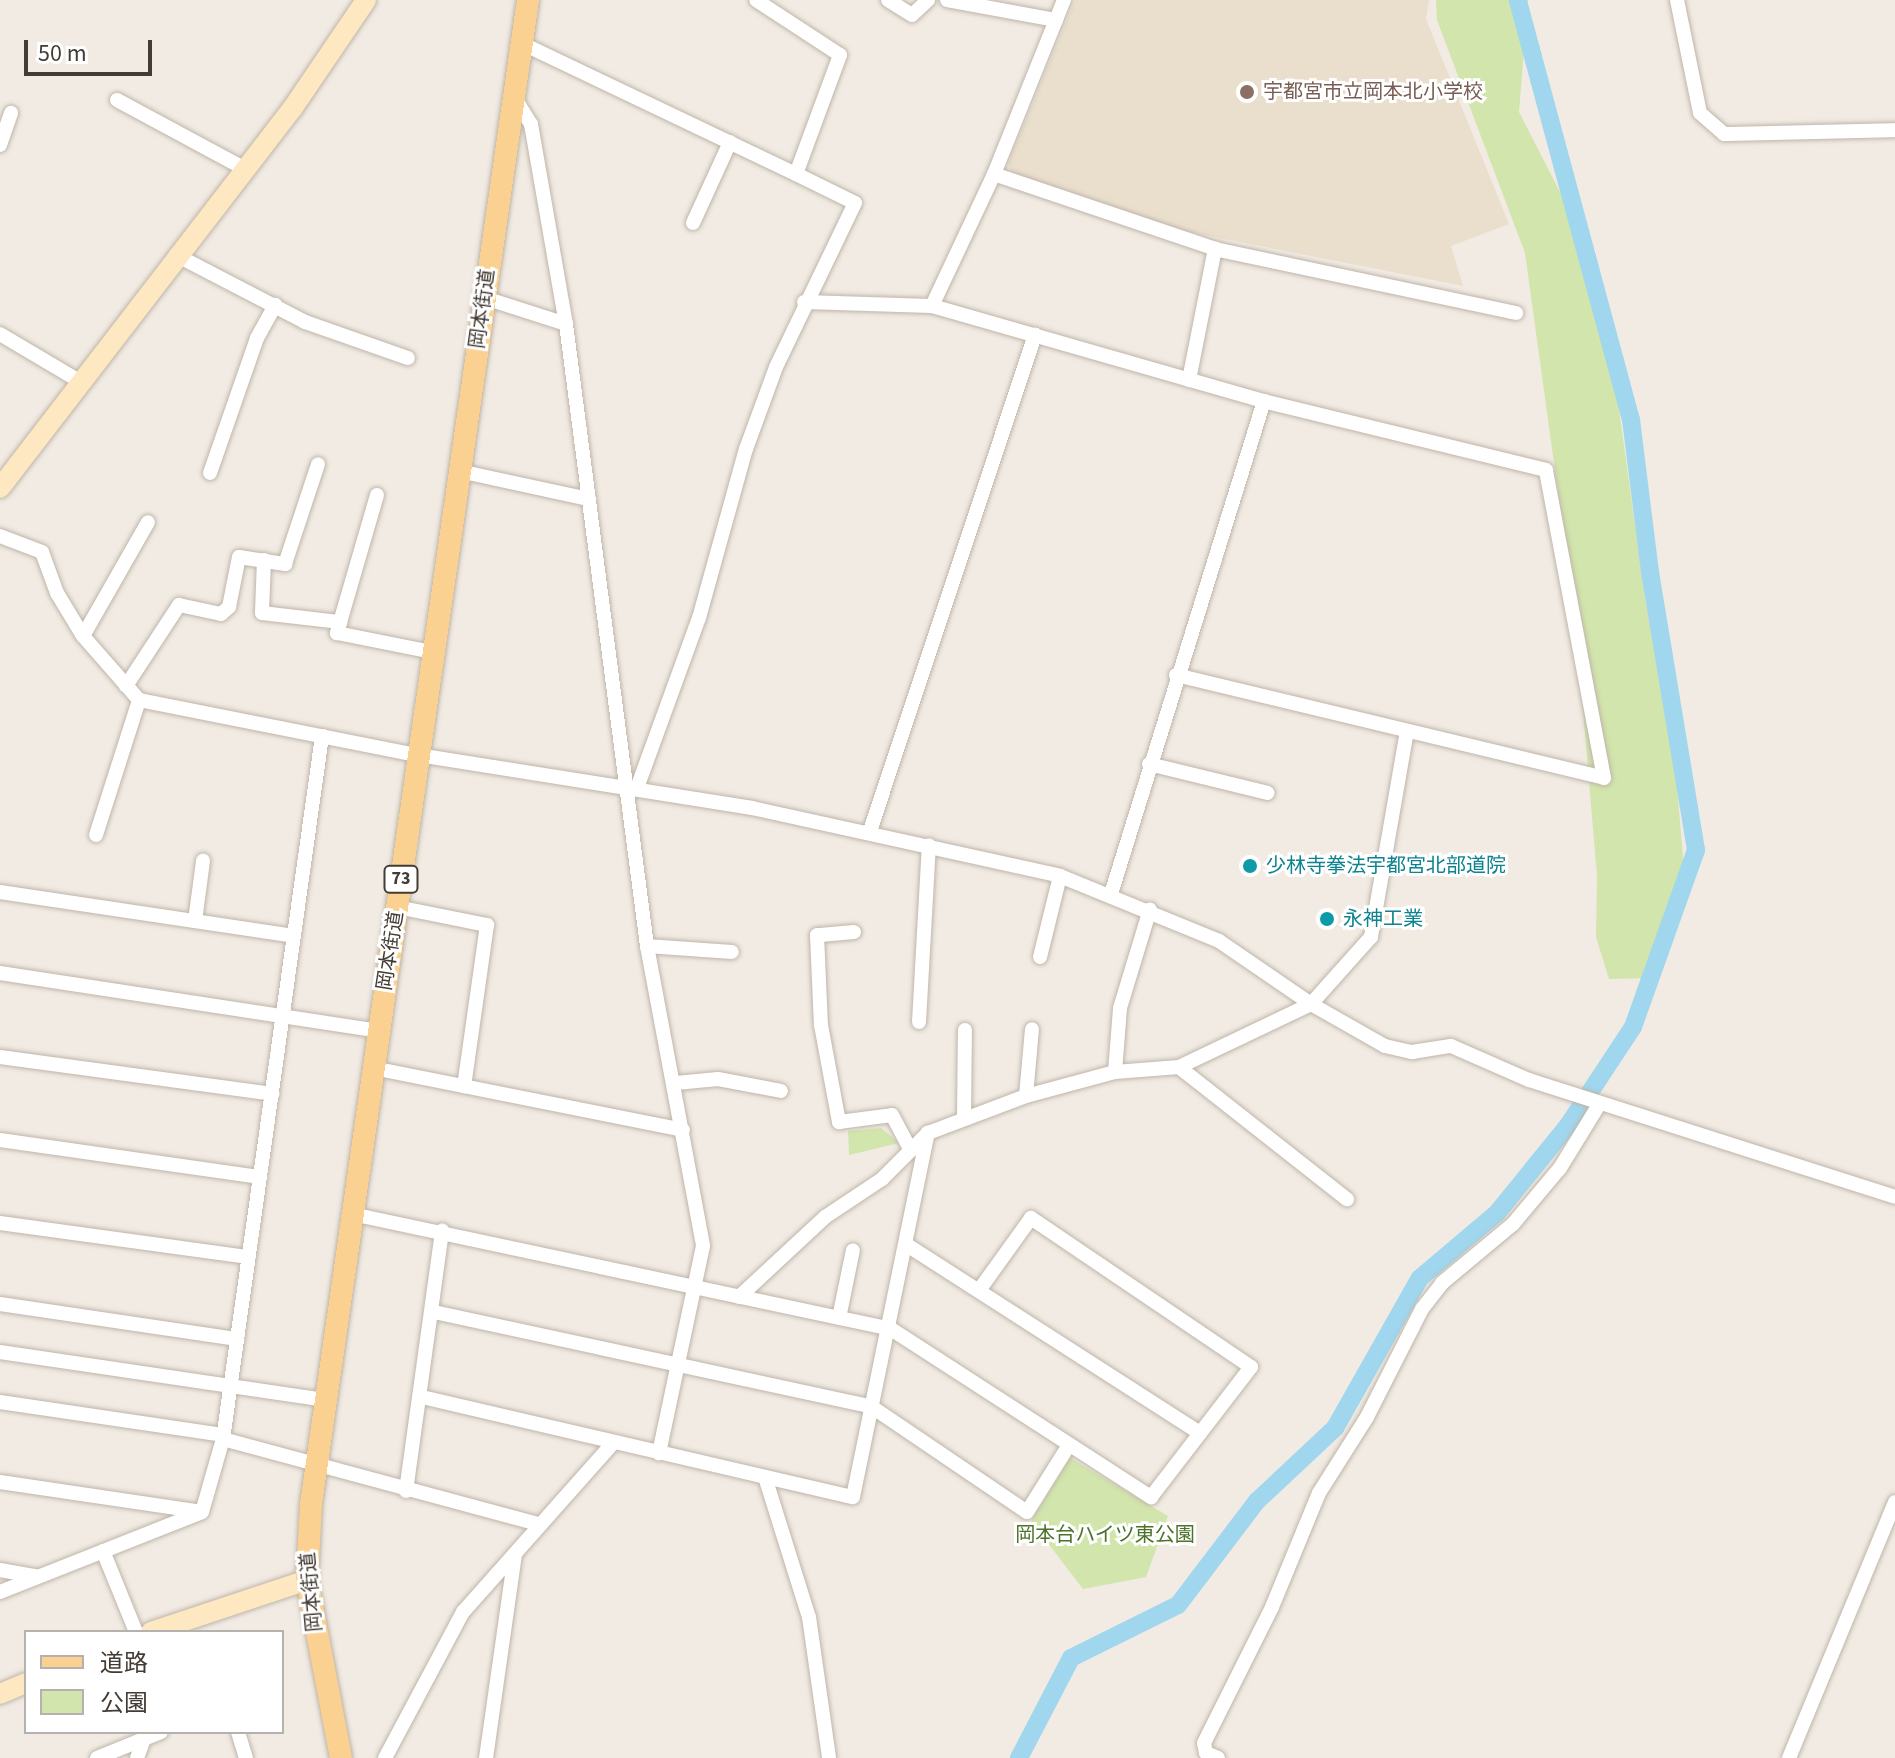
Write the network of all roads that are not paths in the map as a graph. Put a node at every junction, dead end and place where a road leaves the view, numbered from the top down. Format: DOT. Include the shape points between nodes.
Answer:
graph roads {
  1 [pos="366,0"];
  2 [pos="528,0"];
  3 [pos="756,0"];
  4 [pos="888,0"];
  5 [pos="928,0"];
  6 [pos="947,0"];
  7 [pos="1064,0"];
  8 [pos="1677,0"];
  9 [pos="1056,20"];
  10 [pos="521,43"];
  11 [pos="513,96"];
  12 [pos="117,100"];
  13 [pos="11,113"];
  14 [pos="1895,130"];
  15 [pos="730,142"];
  16 [pos="0,145"];
  17 [pos="245,169"];
  18 [pos="796,174"];
  19 [pos="994,174"];
  20 [pos="693,223"];
  21 [pos="1215,249"];
  22 [pos="176,255"];
  23 [pos="485,298"];
  24 [pos="804,302"];
  25 [pos="275,305"];
  26 [pos="932,306"];
  27 [pos="1516,313"];
  28 [pos="566,324"];
  29 [pos="0,334"];
  30 [pos="1035,335"];
  31 [pos="408,358"];
  32 [pos="1189,380"];
  33 [pos="81,382"];
  34 [pos="1264,401"];
  35 [pos="318,464"];
  36 [pos="459,471"];
  37 [pos="210,473"];
  38 [pos="0,488"];
  39 [pos="377,495"];
  40 [pos="589,499"];
  41 [pos="148,522"];
  42 [pos="0,536"];
  43 [pos="264,560"];
  44 [pos="340,622"];
  45 [pos="83,636"];
  46 [pos="432,652"];
  47 [pos="1176,675"];
  48 [pos="126,686"];
  49 [pos="139,700"];
  50 [pos="1407,731"];
  51 [pos="322,736"];
  52 [pos="418,755"];
  53 [pos="1149,764"];
  54 [pos="631,788"];
  55 [pos="1268,793"];
  56 [pos="870,831"];
  57 [pos="96,835"];
  58 [pos="929,845"];
  59 [pos="203,861"];
  60 [pos="1060,876"];
  61 [pos="0,892"];
  62 [pos="1111,894"];
  63 [pos="397,907"];
  64 [pos="1150,909"];
  65 [pos="195,921"];
  66 [pos="854,932"];
  67 [pos="294,936"];
  68 [pos="647,946"];
  69 [pos="732,952"];
  70 [pos="1040,957"];
  71 [pos="0,973"];
  72 [pos="1311,1004"];
  73 [pos="283,1016"];
  74 [pos="919,1022"];
  75 [pos="1032,1029"];
  76 [pos="965,1030"];
  77 [pos="379,1031"];
  78 [pos="0,1057"];
  79 [pos="1179,1067"];
  80 [pos="373,1068"];
  81 [pos="1115,1072"];
  82 [pos="676,1083"];
  83 [pos="464,1086"];
  84 [pos="781,1091"];
  85 [pos="272,1094"];
  86 [pos="1026,1096"];
  87 [pos="1597,1102"];
  88 [pos="964,1119"];
  89 [pos="683,1130"];
  90 [pos="928,1133"];
  91 [pos="0,1140"];
  92 [pos="911,1150"];
  93 [pos="260,1177"];
  94 [pos="1895,1197"];
  95 [pos="1347,1199"];
  96 [pos="352,1214"];
  97 [pos="0,1223"];
  98 [pos="442,1230"];
  99 [pos="907,1245"];
  100 [pos="853,1250"];
  101 [pos="249,1257"];
  102 [pos="692,1287"];
  103 [pos="980,1289"];
  104 [pos="739,1297"];
  105 [pos="0,1304"];
  106 [pos="434,1312"];
  107 [pos="839,1318"];
  108 [pos="891,1329"];
  109 [pos="237,1339"];
  110 [pos="0,1352"];
  111 [pos="677,1364"];
  112 [pos="230,1389"];
  113 [pos="422,1397"];
  114 [pos="324,1400"];
  115 [pos="0,1402"];
  116 [pos="872,1407"];
  117 [pos="1200,1433"];
  118 [pos="223,1437"];
  119 [pos="612,1444"];
  120 [pos="1069,1445"];
  121 [pos="659,1453"];
  122 [pos="315,1468"];
  123 [pos="765,1477"];
  124 [pos="0,1482"];
  125 [pos="406,1491"];
  126 [pos="1895,1502"];
  127 [pos="202,1512"];
  128 [pos="539,1524"];
  129 [pos="103,1551"];
  130 [pos="515,1554"];
  131 [pos="0,1570"];
  132 [pos="38,1576"];
  133 [pos="307,1580"];
  134 [pos="0,1592"];
  135 [pos="135,1630"];
  136 [pos="157,1630"];
  137 [pos="24,1684"];
  138 [pos="0,1694"];
  139 [pos="156,1734"];
  140 [pos="239,1734"];
  141 [pos="144,1739"];
  142 [pos="97,1758"];
  143 [pos="137,1758"];
  144 [pos="246,1758"];
  145 [pos="341,1758"];
  146 [pos="385,1758"];
  147 [pos="486,1758"];
  148 [pos="829,1758"];
  149 [pos="1218,1758"];
  150 [pos="1789,1758"];
  1 -- 17 [label="street"];
  2 -- 10 [label="main road, 岡本街道 / 73"];
  3 -- 18 [label="street" via="840,55"];
  4 -- 5 [label="street" via="912,15"];
  6 -- 9 [label="street"];
  7 -- 9 [label="street"];
  8 -- 14 [label="street" via="1700,113 1724,134"];
  9 -- 19 [label="street"];
  10 -- 11 [label="main road, 岡本街道 / 73"];
  10 -- 15 [label="street"];
  11 -- 23 [label="main road, 岡本街道 / 73"];
  11 -- 28 [label="street" via="531,124"];
  12 -- 17 [label="street"];
  13 -- 16 [label="street"];
  15 -- 18 [label="street"];
  15 -- 20 [label="street"];
  17 -- 22 [label="street"];
  18 -- 24 [label="street" via="855,203"];
  19 -- 21 [label="street"];
  19 -- 26 [label="street"];
  21 -- 27 [label="street"];
  21 -- 32 [label="street"];
  22 -- 25 [label="street"];
  22 -- 33 [label="street"];
  23 -- 28 [label="street"];
  23 -- 36 [label="main road, 岡本街道 / 73"];
  24 -- 26 [label="street"];
  24 -- 54 [label="street" via="746,449 699,618"];
  25 -- 31 [label="street" via="305,322"];
  25 -- 37 [label="street" via="257,338"];
  26 -- 30 [label="street"];
  28 -- 40 [label="street"];
  29 -- 33 [label="street"];
  30 -- 32 [label="street"];
  30 -- 56 [label="street"];
  32 -- 34 [label="street"];
  33 -- 38 [label="street"];
  34 -- 47 [label="street"];
  34 -- 50 [label="street" via="1546,470 1604,778"];
  35 -- 43 [label="street" via="285,564"];
  36 -- 40 [label="street"];
  36 -- 46 [label="main road, 岡本街道 / 73"];
  39 -- 44 [label="street"];
  40 -- 54 [label="street"];
  41 -- 45 [label="street"];
  42 -- 45 [label="street" via="42,552 57,593"];
  43 -- 44 [label="street" via="262,613"];
  43 -- 48 [label="street" via="239,557 229,607 221,614 179,605"];
  44 -- 46 [label="street" via="337,633"];
  45 -- 48 [label="street"];
  46 -- 52 [label="main road, 岡本街道 / 73"];
  47 -- 50 [label="street"];
  47 -- 53 [label="street"];
  48 -- 49 [label="street"];
  49 -- 51 [label="street"];
  49 -- 57 [label="street"];
  50 -- 72 [label="street" via="1371,937"];
  51 -- 52 [label="street"];
  51 -- 67 [label="street"];
  52 -- 54 [label="street"];
  52 -- 63 [label="main road, 岡本街道 / 73"];
  53 -- 55 [label="street"];
  53 -- 62 [label="street"];
  54 -- 56 [label="street"];
  54 -- 68 [label="street"];
  56 -- 58 [label="street"];
  58 -- 60 [label="street"];
  58 -- 74 [label="street"];
  59 -- 65 [label="street"];
  60 -- 62 [label="street"];
  60 -- 70 [label="street"];
  61 -- 65 [label="street"];
  62 -- 64 [label="street"];
  63 -- 77 [label="main road, 岡本街道 / 73"];
  63 -- 83 [label="street" via="487,925"];
  64 -- 72 [label="street" via="1219,941"];
  64 -- 81 [label="street" via="1120,1008"];
  65 -- 67 [label="street"];
  66 -- 92 [label="street" via="817,935 821,1025 839,1122 892,1115"];
  67 -- 73 [label="street"];
  68 -- 69 [label="street"];
  68 -- 82 [label="street"];
  71 -- 73 [label="street"];
  72 -- 79 [label="street"];
  72 -- 87 [label="street" via="1385,1046 1412,1052 1451,1046"];
  73 -- 77 [label="street"];
  73 -- 85 [label="street"];
  75 -- 86 [label="street"];
  76 -- 88 [label="street"];
  77 -- 80 [label="main road, 岡本街道 / 73"];
  78 -- 85 [label="street"];
  79 -- 81 [label="street"];
  79 -- 95 [label="street"];
  80 -- 83 [label="street"];
  80 -- 96 [label="main road, 岡本街道 / 73"];
  81 -- 86 [label="street"];
  82 -- 84 [label="street" via="718,1079"];
  82 -- 89 [label="street"];
  83 -- 89 [label="street"];
  85 -- 93 [label="street"];
  86 -- 88 [label="street"];
  87 -- 94 [label="street"];
  87 -- 149 [label="street" via="1560,1168 1513,1224 1442,1283 1422,1309 1367,1417 1319,1493 1272,1607 1204,1743 1206,1753"];
  88 -- 90 [label="street"];
  89 -- 102 [label="street" via="703,1246"];
  90 -- 92 [label="street"];
  90 -- 99 [label="street"];
  91 -- 93 [label="street"];
  92 -- 104 [label="street" via="882,1179 825,1217"];
  93 -- 101 [label="street"];
  96 -- 98 [label="street"];
  96 -- 114 [label="main road, 岡本街道 / 73"];
  97 -- 101 [label="street"];
  98 -- 102 [label="street"];
  98 -- 106 [label="street"];
  99 -- 103 [label="street"];
  99 -- 108 [label="street"];
  100 -- 107 [label="street"];
  101 -- 109 [label="street"];
  102 -- 104 [label="street"];
  102 -- 111 [label="street"];
  103 -- 117 [label="street"];
  103 -- 117 [label="street" via="1031,1218 1251,1367"];
  104 -- 107 [label="street"];
  105 -- 109 [label="street"];
  106 -- 111 [label="street"];
  106 -- 113 [label="street"];
  107 -- 108 [label="street"];
  108 -- 116 [label="street"];
  108 -- 120 [label="street"];
  109 -- 112 [label="street"];
  110 -- 112 [label="street"];
  111 -- 116 [label="street"];
  111 -- 121 [label="street"];
  112 -- 114 [label="street"];
  112 -- 118 [label="street"];
  113 -- 119 [label="street"];
  113 -- 125 [label="street"];
  114 -- 122 [label="main road, 岡本街道 / 73"];
  115 -- 118 [label="street"];
  116 -- 120 [label="street" via="1027,1512"];
  116 -- 123 [label="street" via="853,1497"];
  117 -- 120 [label="street" via="1151,1497"];
  118 -- 122 [label="street"];
  118 -- 127 [label="street"];
  119 -- 121 [label="street"];
  119 -- 128 [label="street"];
  121 -- 123 [label="street"];
  122 -- 125 [label="street"];
  122 -- 133 [label="main road, 岡本街道 / 73"];
  123 -- 148 [label="street" via="809,1617"];
  124 -- 127 [label="street"];
  125 -- 128 [label="street"];
  126 -- 150 [label="street"];
  127 -- 129 [label="street"];
  128 -- 130 [label="street"];
  129 -- 132 [label="street"];
  129 -- 135 [label="street"];
  130 -- 146 [label="street" via="463,1612"];
  130 -- 147 [label="street"];
  131 -- 132 [label="street"];
  132 -- 134 [label="street"];
  133 -- 136 [label="street"];
  133 -- 145 [label="main road, 岡本街道 / 73"];
  137 -- 138 [label="street"];
  139 -- 141 [label="street"];
  140 -- 144 [label="street"];
  141 -- 142 [label="street"];
  141 -- 143 [label="street"];
}
